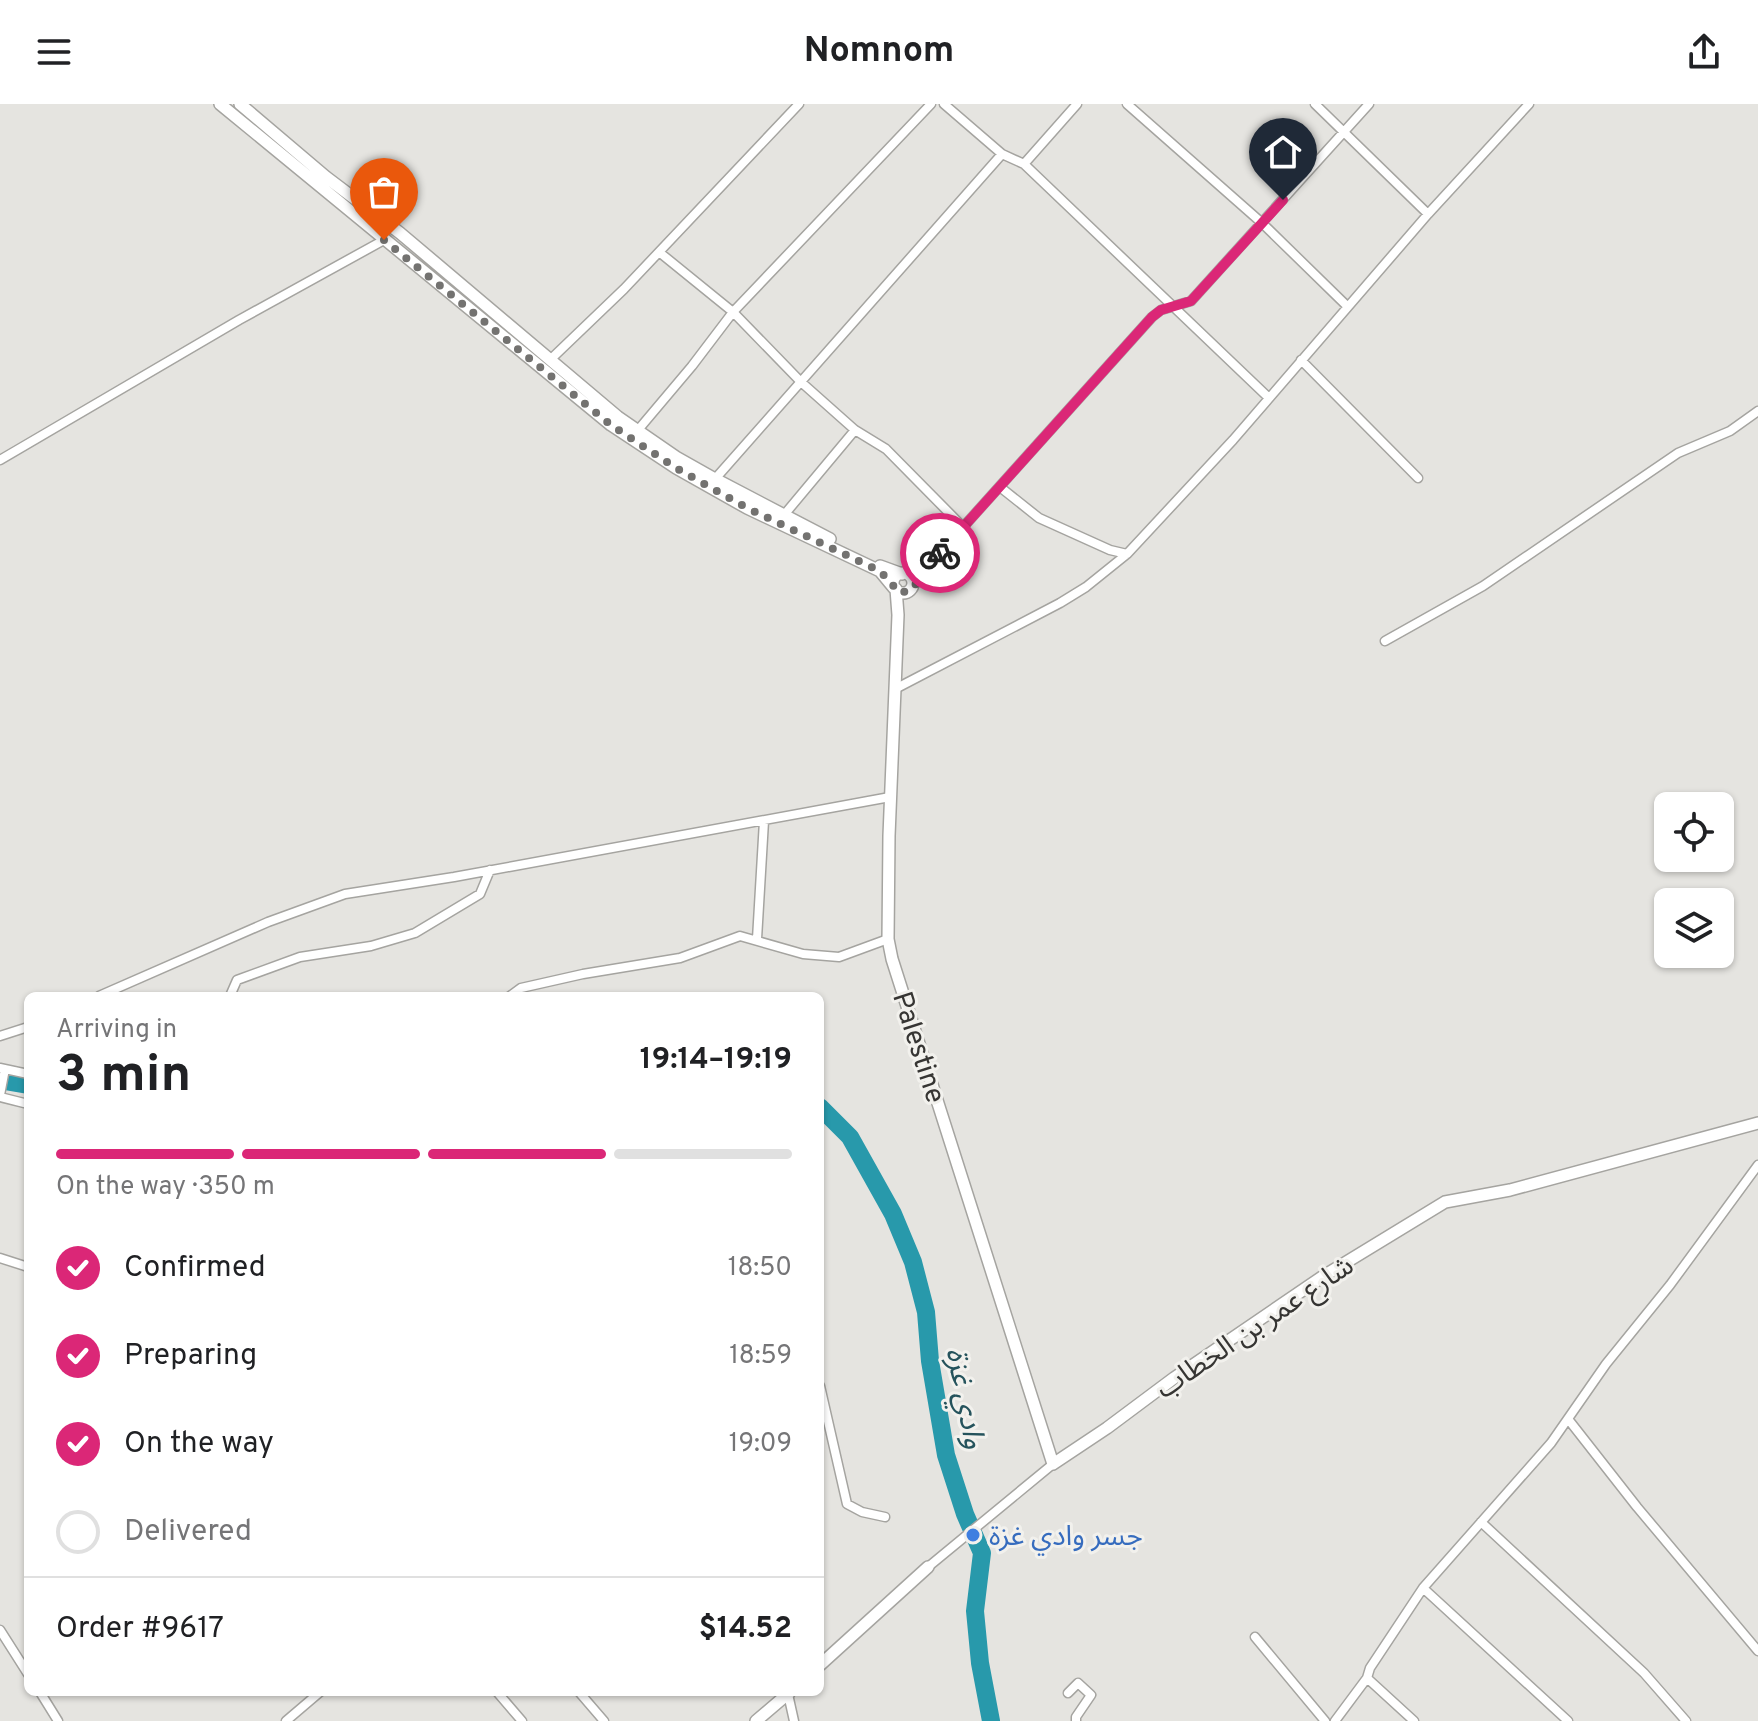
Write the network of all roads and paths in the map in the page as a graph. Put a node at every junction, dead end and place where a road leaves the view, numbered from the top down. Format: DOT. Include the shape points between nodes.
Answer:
graph roads {
  1 [pos="220,104"];
  2 [pos="240,104"];
  3 [pos="799,104"];
  4 [pos="931,104"];
  5 [pos="944,104"];
  6 [pos="1077,104"];
  7 [pos="1127,104"];
  8 [pos="1315,104"];
  9 [pos="1369,104"];
  10 [pos="1529,104"];
  11 [pos="1346,131"];
  12 [pos="1002,154"];
  13 [pos="1024,164"];
  14 [pos="1428,214"];
  15 [pos="1262,223"];
  16 [pos="384,240"];
  17 [pos="659,252"];
  18 [pos="1347,306"];
  19 [pos="1172,307"];
  20 [pos="733,312"];
  21 [pos="551,359"];
  22 [pos="1301,360"];
  23 [pos="801,382"];
  24 [pos="1269,398"];
  25 [pos="1758,411"];
  26 [pos="638,430"];
  27 [pos="855,430"];
  28 [pos="0,460"];
  29 [pos="1418,478"];
  30 [pos="715,479"];
  31 [pos="1000,487"];
  32 [pos="784,515"];
  33 [pos="964,528"];
  34 [pos="1127,554"];
  35 [pos="929,565"];
  36 [pos="904,574"];
  37 [pos="903,589"];
  38 [pos="1385,641"];
  39 [pos="895,689"];
  40 [pos="890,797"];
  41 [pos="764,821"];
  42 [pos="490,870"];
  43 [pos="757,939"];
  44 [pos="888,939"];
  45 [pos="108,992"];
  46 [pos="232,992"];
  47 [pos="516,992"];
  48 [pos="24,1028"];
  49 [pos="0,1036"];
  50 [pos="3,1071"];
  51 [pos="24,1074"];
  52 [pos="1,1093"];
  53 [pos="24,1102"];
  54 [pos="1758,1123"];
  55 [pos="1758,1165"];
  56 [pos="0,1258"];
  57 [pos="24,1266"];
  58 [pos="824,1403"];
  59 [pos="1568,1419"];
  60 [pos="1053,1464"];
  61 [pos="885,1517"];
  62 [pos="1481,1522"];
  63 [pos="928,1567"];
  64 [pos="1423,1588"];
  65 [pos="0,1630"];
  66 [pos="1255,1637"];
  67 [pos="1758,1651"];
  68 [pos="824,1661"];
  69 [pos="24,1668"];
  70 [pos="1367,1678"];
  71 [pos="1068,1693"];
  72 [pos="42,1696"];
  73 [pos="315,1696"];
  74 [pos="500,1696"];
  75 [pos="582,1696"];
  76 [pos="785,1696"];
  77 [pos="790,1696"];
  78 [pos="58,1721"];
  79 [pos="286,1721"];
  80 [pos="522,1721"];
  81 [pos="604,1721"];
  82 [pos="756,1721"];
  83 [pos="794,1721"];
  84 [pos="1076,1721"];
  85 [pos="1325,1721"];
  86 [pos="1335,1721"];
  87 [pos="1414,1721"];
  88 [pos="1568,1721"];
  89 [pos="1686,1721"];
  1 -- 16 [label="street"];
  2 -- 21 [label="street"];
  3 -- 17 [label="street"];
  4 -- 20 [label="street"];
  5 -- 12 [label="street"];
  6 -- 13 [label="street"];
  7 -- 15 [label="street"];
  8 -- 11 [label="street"];
  9 -- 11 [label="street"];
  10 -- 14 [label="street"];
  11 -- 14 [label="street"];
  11 -- 15 [label="street"];
  12 -- 13 [label="street"];
  12 -- 23 [label="street"];
  13 -- 19 [label="street"];
  14 -- 18 [label="street"];
  15 -- 18 [label="street"];
  15 -- 19 [label="street" via="1191,301"];
  16 -- 28 [label="street"];
  16 -- 37 [label="street" via="611,425 747,508 880,571"];
  17 -- 20 [label="street"];
  17 -- 21 [label="street"];
  18 -- 22 [label="street"];
  19 -- 24 [label="street"];
  19 -- 31 [label="street" via="1152,317"];
  20 -- 23 [label="street"];
  20 -- 26 [label="street"];
  21 -- 26 [label="street"];
  22 -- 24 [label="street"];
  22 -- 29 [label="street"];
  23 -- 27 [label="street"];
  23 -- 30 [label="street"];
  24 -- 34 [label="street"];
  25 -- 38 [label="street" via="1730,431 1678,453 1483,586"];
  26 -- 30 [label="street"];
  27 -- 32 [label="street"];
  27 -- 33 [label="street" via="886,449"];
  30 -- 32 [label="street"];
  31 -- 33 [label="street"];
  31 -- 34 [label="street" via="1039,518"];
  32 -- 36 [label="street"];
  33 -- 35 [label="street"];
  34 -- 39 [label="street" via="1060,603"];
  35 -- 36 [label="street"];
  35 -- 37 [label="street"];
  36 -- 37 [label="street" via="912,579"];
  36 -- 37 [label="street, Palestine" via="894,579"];
  37 -- 39 [label="street, Palestine"];
  39 -- 40 [label="street, Palestine"];
  40 -- 41 [label="street"];
  40 -- 44 [label="street, Palestine"];
  41 -- 42 [label="street"];
  41 -- 43 [label="street"];
  42 -- 45 [label="street" via="345,894"];
  42 -- 46 [label="street" via="480,894 415,933 300,957 237,980"];
  44 -- 47 [label="street" via="839,957 803,954 740,936 680,958"];
  44 -- 60 [label="street, Palestine"];
  48 -- 49 [label="street"];
  50 -- 51 [label="street"];
  50 -- 52 [label="street"];
  52 -- 53 [label="street"];
  54 -- 60 [label="street, شارع عمر بن الخطاب" via="1510,1190 1445,1202 1322,1277"];
  55 -- 59 [label="street"];
  56 -- 57 [label="street"];
  58 -- 61 [label="street" via="847,1504"];
  59 -- 62 [label="street"];
  59 -- 67 [label="street"];
  60 -- 63 [label="street, شارع عمر بن الخطاب"];
  62 -- 64 [label="street"];
  62 -- 89 [label="street" via="1644,1673"];
  63 -- 68 [label="street, شارع عمر بن الخطاب"];
  64 -- 70 [label="street"];
  64 -- 88 [label="street"];
  65 -- 69 [label="street"];
  66 -- 85 [label="street"];
  70 -- 86 [label="street"];
  70 -- 87 [label="street"];
  71 -- 84 [label="street" via="1078,1683 1091,1695"];
  72 -- 78 [label="street"];
  73 -- 79 [label="street"];
  74 -- 80 [label="street"];
  75 -- 81 [label="street"];
  76 -- 82 [label="street"];
  77 -- 83 [label="street"];
}
